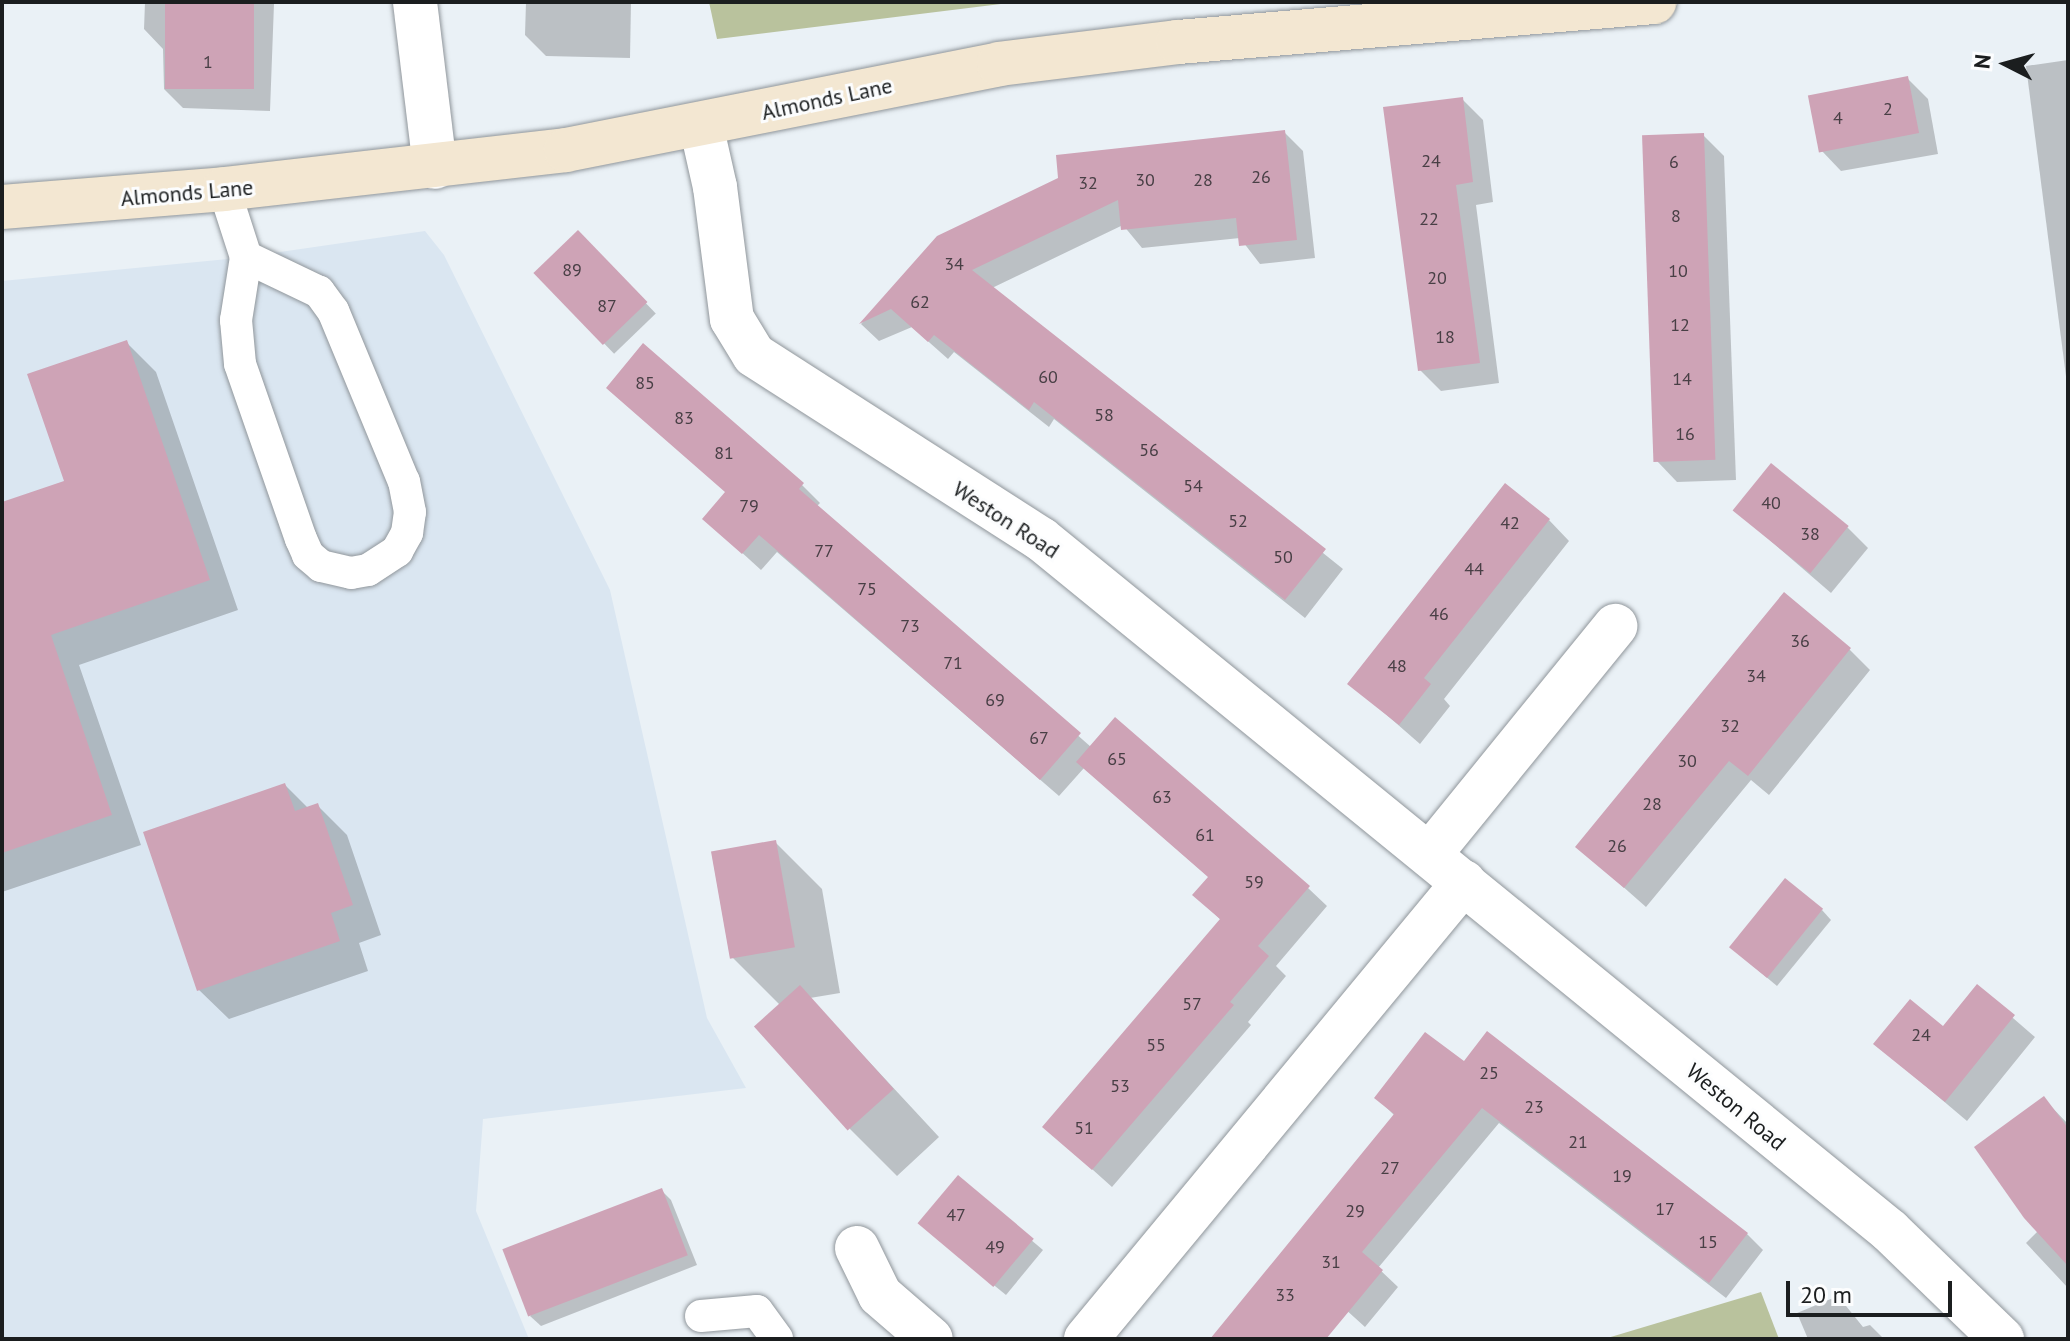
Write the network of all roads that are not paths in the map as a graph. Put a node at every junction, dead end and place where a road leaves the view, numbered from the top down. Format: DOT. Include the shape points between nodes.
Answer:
graph roads {
  1 [pos="415,2"];
  2 [pos="1654,2"];
  3 [pos="701,125"];
  4 [pos="435,167"];
  5 [pos="224,189"];
  6 [pos="2,207"];
  7 [pos="246,257"];
  8 [pos="1615,626"];
  9 [pos="1430,854"];
  10 [pos="1464,882"];
  11 [pos="857,1248"];
  12 [pos="701,1316"];
  13 [pos="777,1339"];
  14 [pos="931,1339"];
  15 [pos="1086,1339"];
  16 [pos="2002,1339"];
  1 -- 4 [label="street"];
  2 -- 3 [label="street, Almonds Lane" via="1178,42 999,64"];
  3 -- 4 [label="street, Almonds Lane"];
  3 -- 9 [label="street, Weston Road" via="715,187 732,319 754,355 1041,539"];
  4 -- 5 [label="street, Almonds Lane"];
  5 -- 6 [label="street, Almonds Lane"];
  5 -- 7 [label="lane"];
  7 -- 7 [label="lane" via="319,292 333,311 404,482 410,512 407,533 397,551 368,570 351,573 321,566 301,539 240,364 236,320"];
  8 -- 9 [label="street"];
  9 -- 10 [label="street, Weston Road"];
  10 -- 15 [label="street"];
  10 -- 16 [label="street, Weston Road" via="1890,1231"];
  11 -- 14 [label="street" via="880,1295"];
  12 -- 13 [label="lane" via="757,1311"];
}
